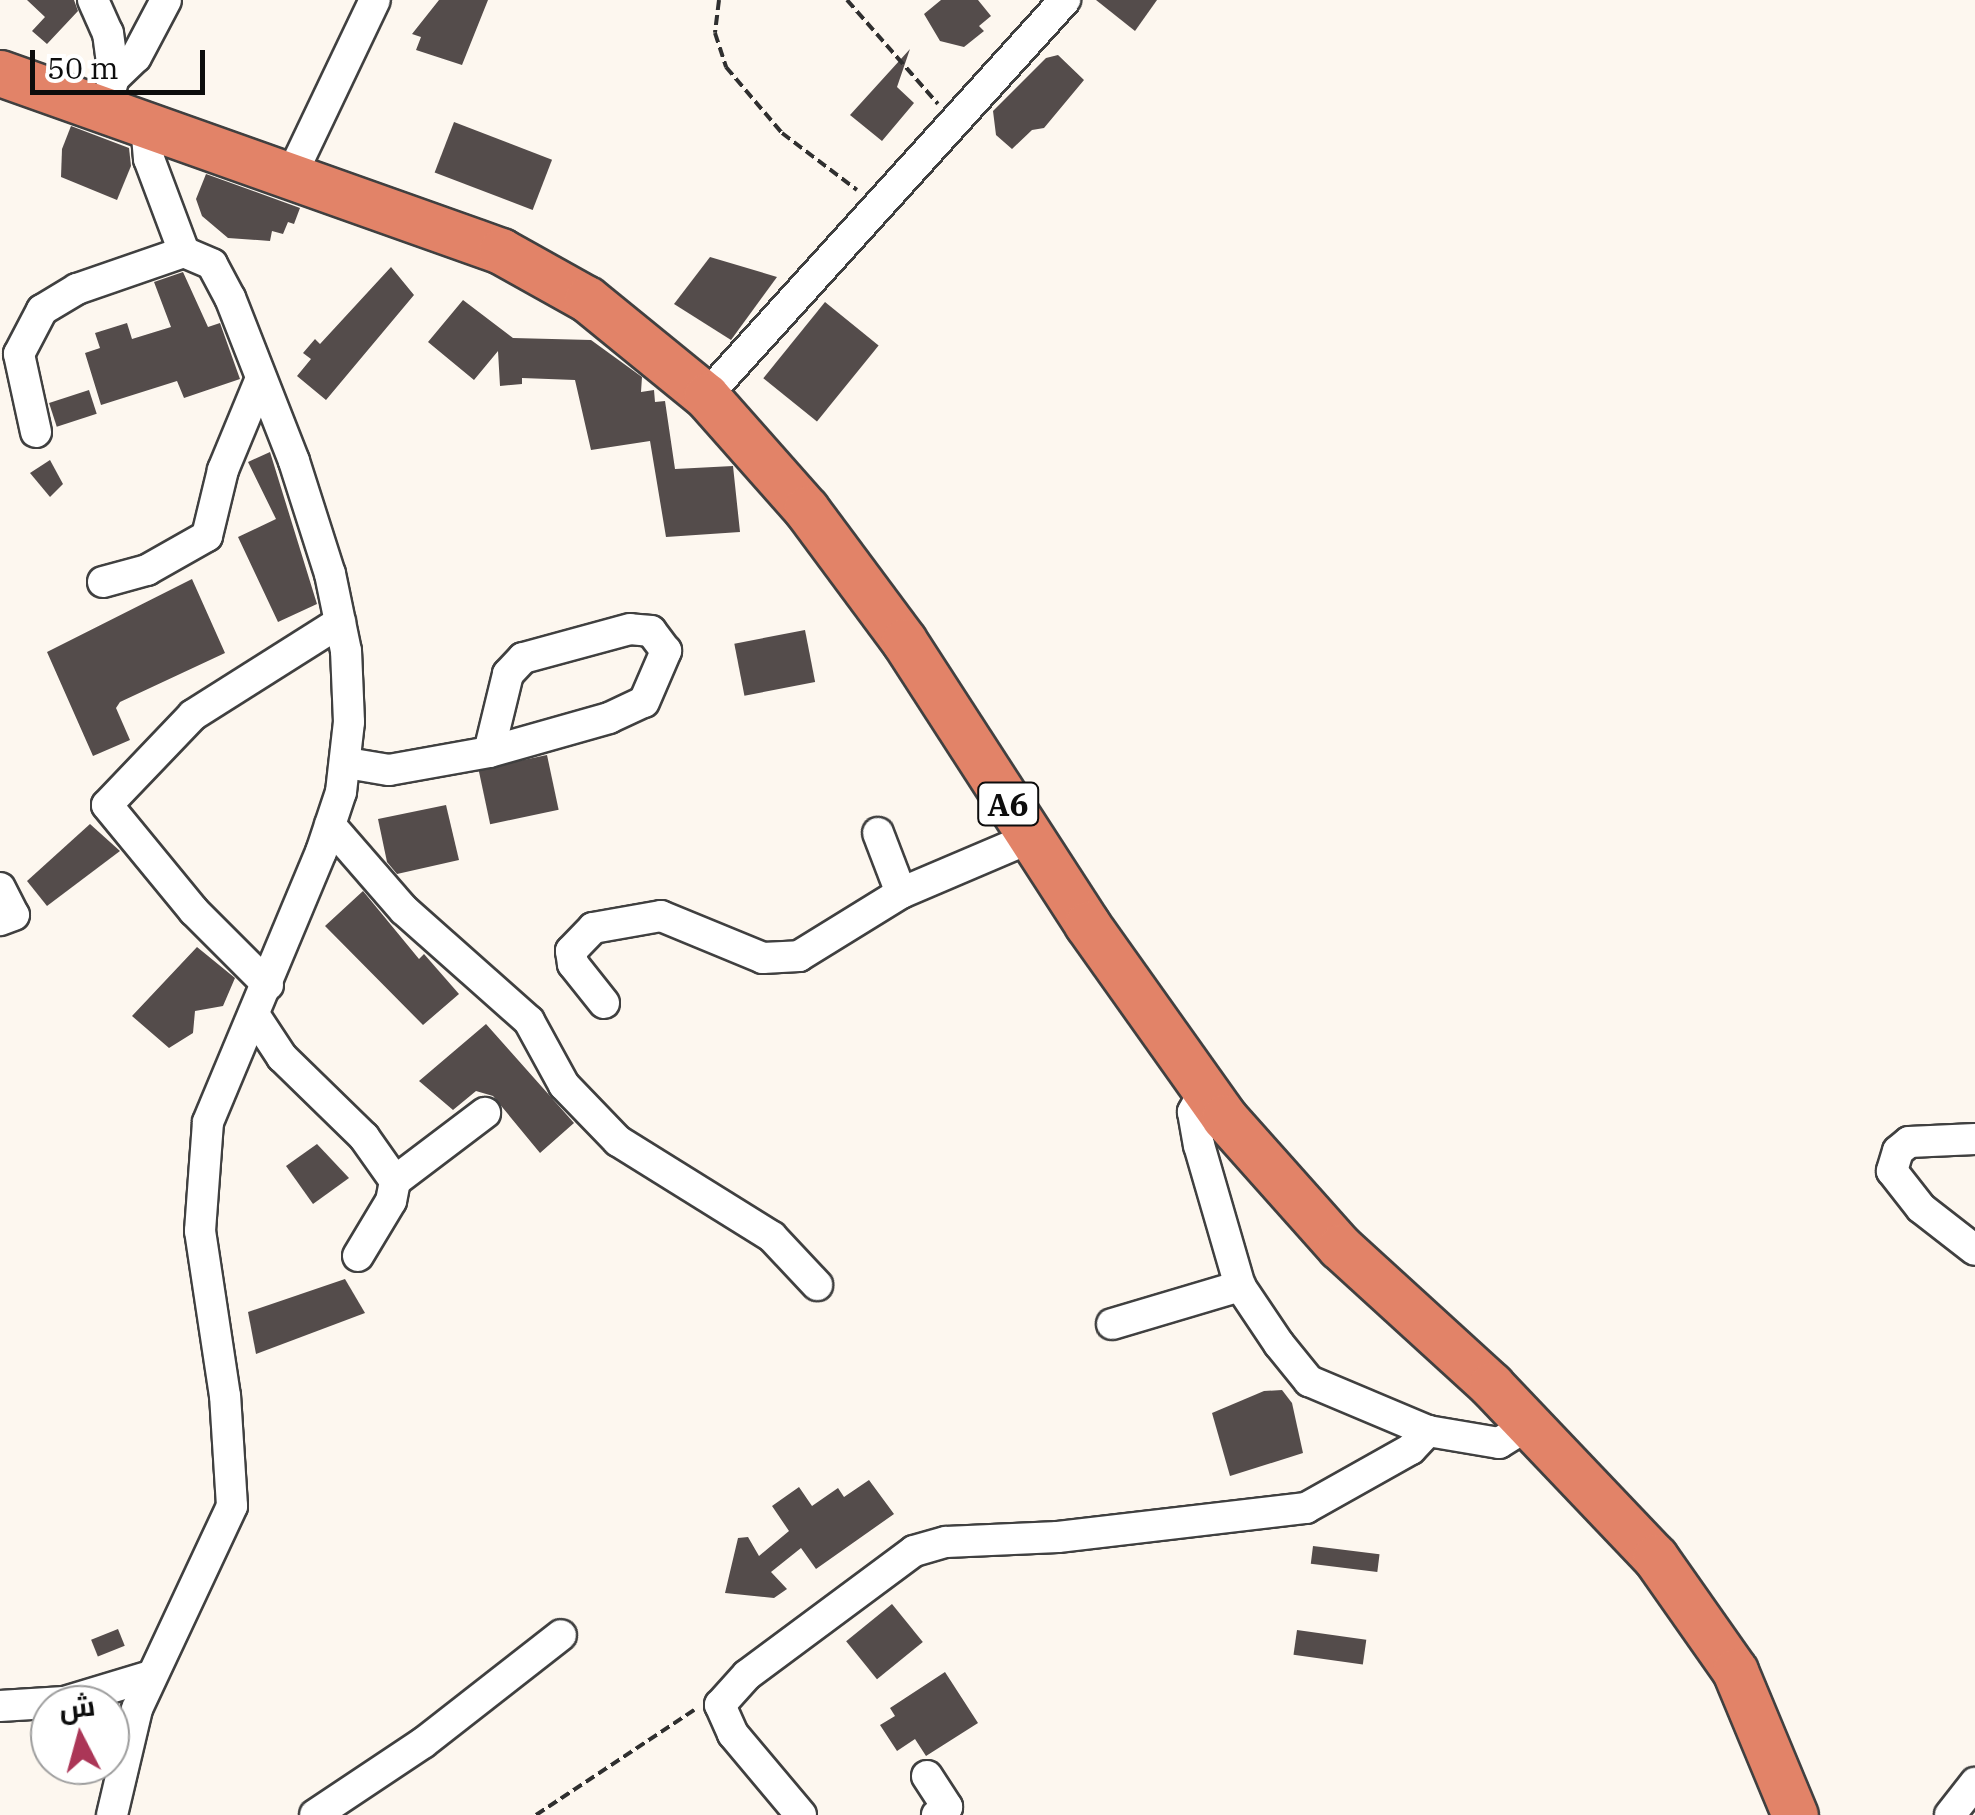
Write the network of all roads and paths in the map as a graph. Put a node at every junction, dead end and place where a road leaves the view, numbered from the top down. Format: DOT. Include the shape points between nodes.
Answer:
graph roads {
  1 [pos="93,0"];
  2 [pos="166,0"];
  3 [pos="376,0"];
  4 [pos="718,0"];
  5 [pos="847,0"];
  6 [pos="1065,0"];
  7 [pos="0,72"];
  8 [pos="122,103"];
  9 [pos="953,116"];
  10 [pos="290,178"];
  11 [pos="876,202"];
  12 [pos="184,252"];
  13 [pos="259,383"];
  14 [pos="706,396"];
  15 [pos="36,432"];
  16 [pos="103,582"];
  17 [pos="340,622"];
  18 [pos="489,752"];
  19 [pos="347,763"];
  20 [pos="330,826"];
  21 [pos="878,833"];
  22 [pos="1030,838"];
  23 [pos="0,888"];
  24 [pos="901,894"];
  25 [pos="0,920"];
  26 [pos="268,985"];
  27 [pos="604,1003"];
  28 [pos="254,1016"];
  29 [pos="1204,1092"];
  30 [pos="486,1114"];
  31 [pos="1975,1139"];
  32 [pos="394,1181"];
  33 [pos="1975,1250"];
  34 [pos="358,1256"];
  35 [pos="817,1285"];
  36 [pos="1240,1286"];
  37 [pos="1112,1324"];
  38 [pos="1529,1424"];
  39 [pos="1428,1431"];
  40 [pos="562,1635"];
  41 [pos="150,1676"];
  42 [pos="720,1705"];
  43 [pos="0,1706"];
  44 [pos="928,1776"];
  45 [pos="1975,1783"];
  46 [pos="112,1815"];
  47 [pos="315,1815"];
  48 [pos="536,1815"];
  49 [pos="800,1815"];
  50 [pos="936,1815"];
  51 [pos="1795,1815"];
  52 [pos="1950,1815"];
  1 -- 8 [label="street" via="108,33"];
  2 -- 8 [label="street" via="136,57"];
  3 -- 10 [label="street"];
  4 -- 11 [label="path" via="715,33 726,68 807,156"];
  5 -- 9 [label="path" via="917,86"];
  6 -- 9 [label="street"];
  7 -- 8 [label="highway, A6"];
  8 -- 10 [label="highway, A6"];
  8 -- 12 [label="street"];
  9 -- 11 [label="street"];
  10 -- 14 [label="highway, A6" via="430,222 516,258 587,299"];
  11 -- 14 [label="street"];
  12 -- 13 [label="street" via="212,264"];
  12 -- 15 [label="street" via="76,289 42,310 19,354"];
  13 -- 16 [label="street" via="222,470 207,536 148,570"];
  13 -- 17 [label="street" via="294,461"];
  14 -- 22 [label="highway, A6" via="848,565"];
  17 -- 19 [label="street" via="348,678"];
  17 -- 26 [label="street" via="193,715 107,805 194,912"];
  18 -- 18 [label="street" via="644,702 666,651 651,631 630,629 523,658 508,674"];
  18 -- 19 [label="street" via="388,770"];
  19 -- 20 [label="street"];
  20 -- 26 [label="street"];
  20 -- 35 [label="street" via="404,910 528,1021 564,1085 618,1141 772,1236"];
  21 -- 24 [label="street"];
  22 -- 24 [label="street"];
  22 -- 29 [label="highway, A6"];
  23 -- 25 [label="street" via="14,915"];
  24 -- 27 [label="street" via="819,947 782,959 763,958 661,916 593,928 571,951 573,964"];
  26 -- 28 [label="street"];
  28 -- 32 [label="street" via="282,1057 364,1137"];
  28 -- 41 [label="street" via="208,1122 200,1174 200,1231 225,1396 232,1506"];
  29 -- 36 [label="street" via="1193,1112 1199,1145"];
  29 -- 38 [label="highway, A6" via="1340,1247"];
  30 -- 32 [label="street"];
  31 -- 33 [label="street" via="1908,1142 1892,1171 1921,1208"];
  32 -- 34 [label="street" via="391,1200"];
  36 -- 37 [label="street"];
  36 -- 39 [label="street" via="1309,1381"];
  38 -- 39 [label="street" via="1499,1443"];
  38 -- 51 [label="highway, A6" via="1655,1556 1701,1616 1763,1726"];
  39 -- 42 [label="street" via="1411,1449 1306,1508 1058,1537 946,1542 914,1551 747,1675"];
  40 -- 47 [label="street" via="423,1743"];
  41 -- 43 [label="street" via="64,1702"];
  41 -- 46 [label="street"];
  42 -- 48 [label="path" via="692,1710 665,1726"];
  42 -- 49 [label="street" via="732,1734"];
  44 -- 50 [label="street" via="948,1807"];
  45 -- 52 [label="street"];
}
